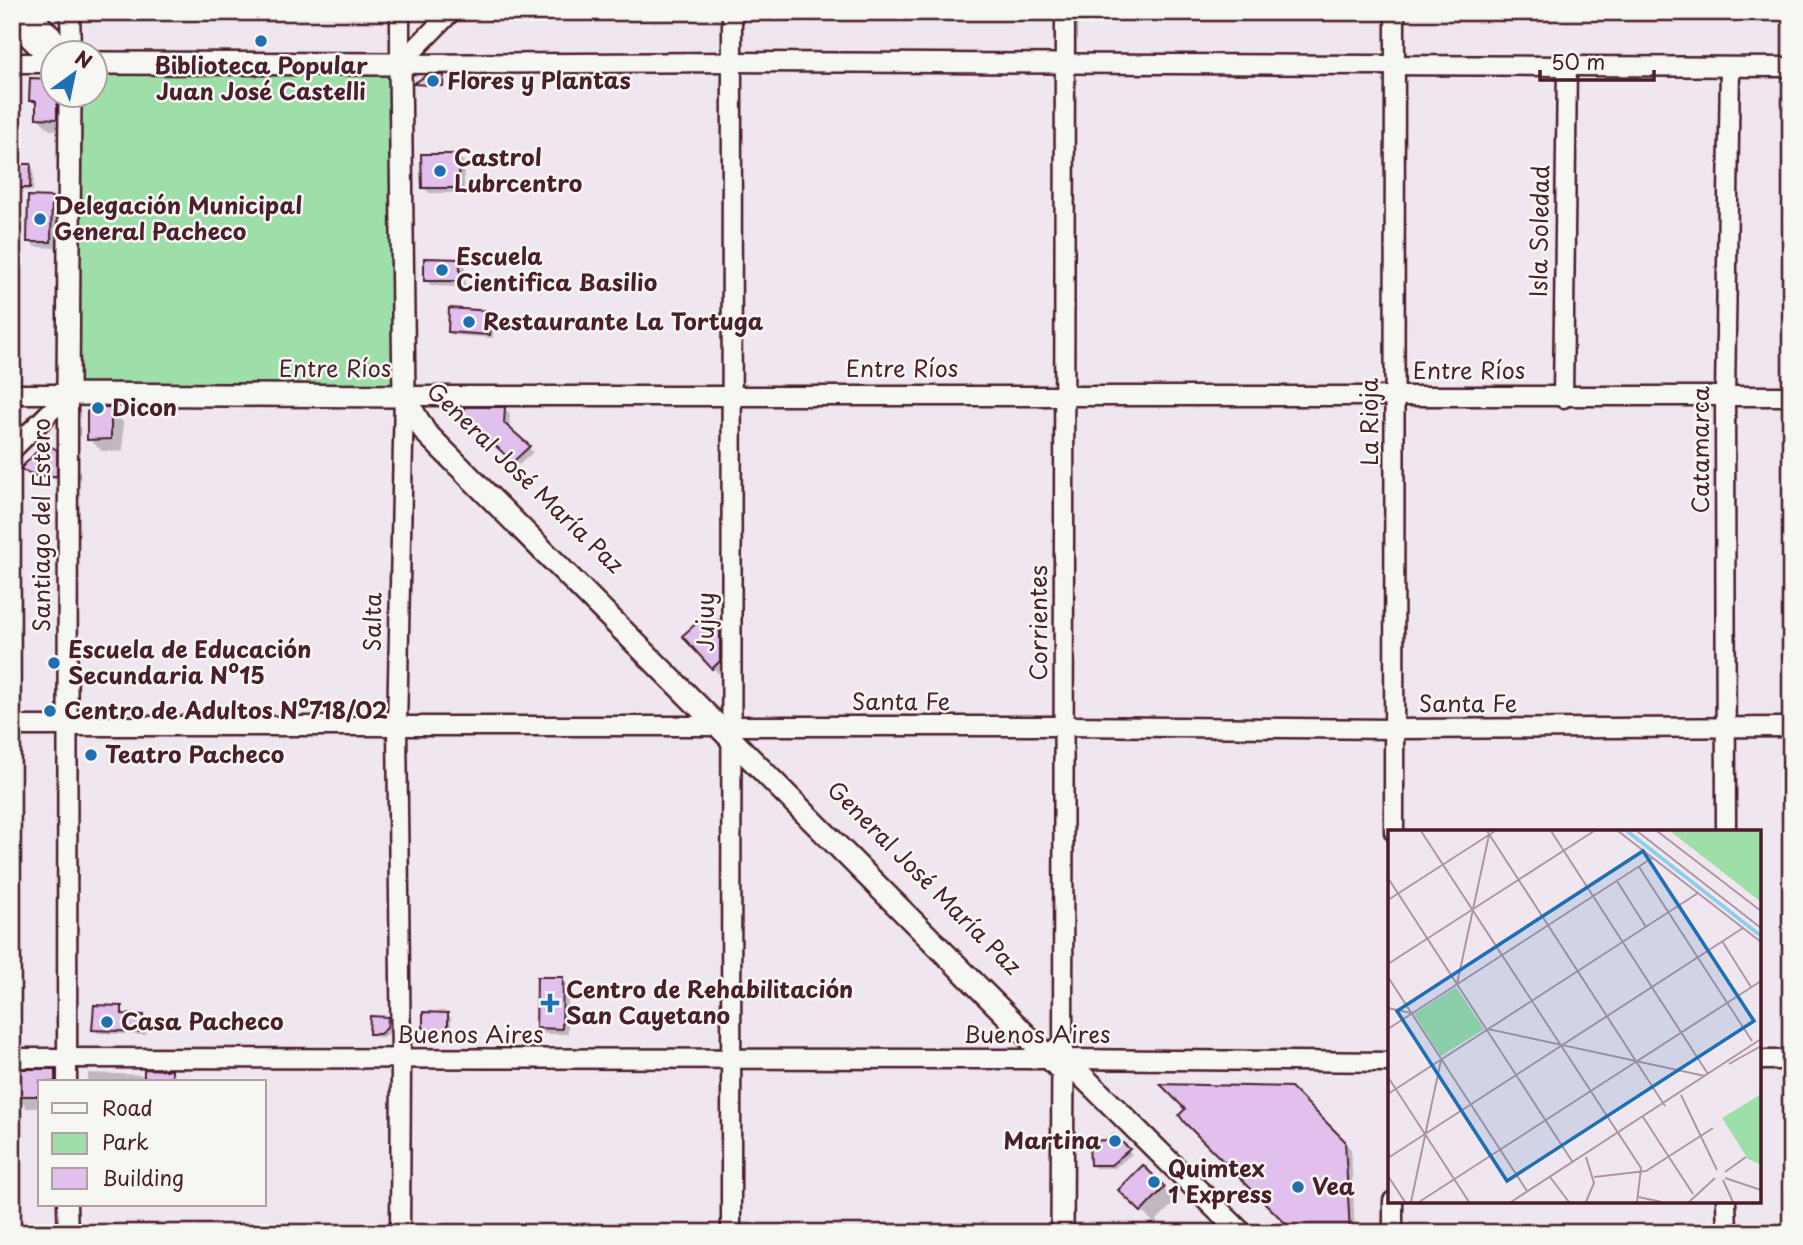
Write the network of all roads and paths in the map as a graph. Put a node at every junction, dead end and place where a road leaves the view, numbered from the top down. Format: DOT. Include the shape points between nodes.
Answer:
graph roads {
  1 [pos="27,12"];
  2 [pos="70,12"];
  3 [pos="400,12"];
  4 [pos="452,12"];
  5 [pos="732,12"];
  6 [pos="1065,12"];
  7 [pos="1395,12"];
  8 [pos="12,19"];
  9 [pos="52,38"];
  10 [pos="71,38"];
  11 [pos="38,45"];
  12 [pos="732,62"];
  13 [pos="12,63"];
  14 [pos="38,63"];
  15 [pos="108,64"];
  16 [pos="400,64"];
  17 [pos="1065,65"];
  18 [pos="1567,65"];
  19 [pos="1395,66"];
  20 [pos="1791,67"];
  21 [pos="1730,68"];
  22 [pos="70,108"];
  23 [pos="12,394"];
  24 [pos="68,394"];
  25 [pos="731,395"];
  26 [pos="404,396"];
  27 [pos="1791,396"];
  28 [pos="1065,397"];
  29 [pos="1725,397"];
  30 [pos="1394,398"];
  31 [pos="1563,398"];
  32 [pos="12,450"];
  33 [pos="12,726"];
  34 [pos="69,726"];
  35 [pos="1065,726"];
  36 [pos="397,727"];
  37 [pos="1726,727"];
  38 [pos="1791,727"];
  39 [pos="730,728"];
  40 [pos="1394,729"];
  41 [pos="1394,830"];
  42 [pos="1726,830"];
  43 [pos="12,1058"];
  44 [pos="67,1059"];
  45 [pos="401,1059"];
  46 [pos="730,1060"];
  47 [pos="1761,1060"];
  48 [pos="1791,1060"];
  49 [pos="1388,1062"];
  50 [pos="1059,1063"];
  51 [pos="67,1080"];
  52 [pos="1393,1203"];
  53 [pos="1727,1203"];
  54 [pos="68,1206"];
  55 [pos="68,1233"];
  56 [pos="400,1233"];
  57 [pos="731,1233"];
  58 [pos="1062,1233"];
  59 [pos="1241,1233"];
  60 [pos="1393,1233"];
  61 [pos="1727,1233"];
  1 -- 9 [label="street"];
  2 -- 10 [label="street"];
  3 -- 16 [label="street, Salta"];
  4 -- 16 [label="street"];
  5 -- 12 [label="street, Jujuy"];
  6 -- 17 [label="street, Corrientes"];
  7 -- 19 [label="street, La Rioja"];
  8 -- 11 [label="street"];
  12 -- 16 [label="street"];
  12 -- 17 [label="street"];
  12 -- 25 [label="street, Jujuy"];
  13 -- 14 [label="street"];
  15 -- 16 [label="street"];
  16 -- 26 [label="street, Salta"];
  17 -- 19 [label="street"];
  17 -- 28 [label="street, Corrientes"];
  18 -- 19 [label="street"];
  18 -- 21 [label="street"];
  18 -- 31 [label="street, Isla Soledad"];
  19 -- 30 [label="street, La Rioja"];
  20 -- 21 [label="street"];
  21 -- 29 [label="street, Catamarca"];
  22 -- 24 [label="street, Santiago del Estero"];
  23 -- 24 [label="street, Entre Ríos"];
  24 -- 26 [label="street, Entre Ríos"];
  24 -- 32 [label="street"];
  24 -- 34 [label="street, Santiago del Estero"];
  25 -- 26 [label="street, Entre Ríos"];
  25 -- 28 [label="street, Entre Ríos"];
  25 -- 39 [label="street, Jujuy"];
  26 -- 36 [label="street, Salta"];
  26 -- 39 [label="street, General José María Paz" via="441,428"];
  27 -- 29 [label="street, Entre Ríos"];
  28 -- 30 [label="street, Entre Ríos"];
  28 -- 35 [label="street, Corrientes"];
  29 -- 31 [label="street, Entre Ríos"];
  29 -- 37 [label="street, Catamarca"];
  30 -- 31 [label="street, Entre Ríos"];
  30 -- 40 [label="street, La Rioja"];
  33 -- 34 [label="street, Santa Fe"];
  34 -- 36 [label="street, Santa Fe"];
  34 -- 44 [label="street, Santiago del Estero"];
  35 -- 39 [label="street, Santa Fe"];
  35 -- 40 [label="street, Santa Fe"];
  35 -- 50 [label="street, Corrientes"];
  36 -- 39 [label="street, Santa Fe"];
  36 -- 45 [label="street, Salta"];
  37 -- 38 [label="street, Santa Fe"];
  37 -- 40 [label="street, Santa Fe"];
  37 -- 42 [label="street, Catamarca"];
  39 -- 46 [label="street, Jujuy"];
  39 -- 50 [label="street, General José María Paz" via="1050,1042"];
  40 -- 41 [label="street, La Rioja"];
  43 -- 44 [label="street, Buenos Aires"];
  44 -- 45 [label="street, Buenos Aires"];
  44 -- 51 [label="street, Santiago del Estero"];
  45 -- 46 [label="street, Buenos Aires"];
  45 -- 56 [label="street, Salta"];
  46 -- 50 [label="street, Buenos Aires"];
  46 -- 57 [label="street, Jujuy"];
  47 -- 48 [label="street"];
  49 -- 50 [label="street, Buenos Aires"];
  50 -- 58 [label="street, Corrientes"];
  50 -- 59 [label="street, General José María Paz" via="1094,1085"];
  52 -- 60 [label="street"];
  53 -- 61 [label="street"];
  54 -- 55 [label="street"];
}
